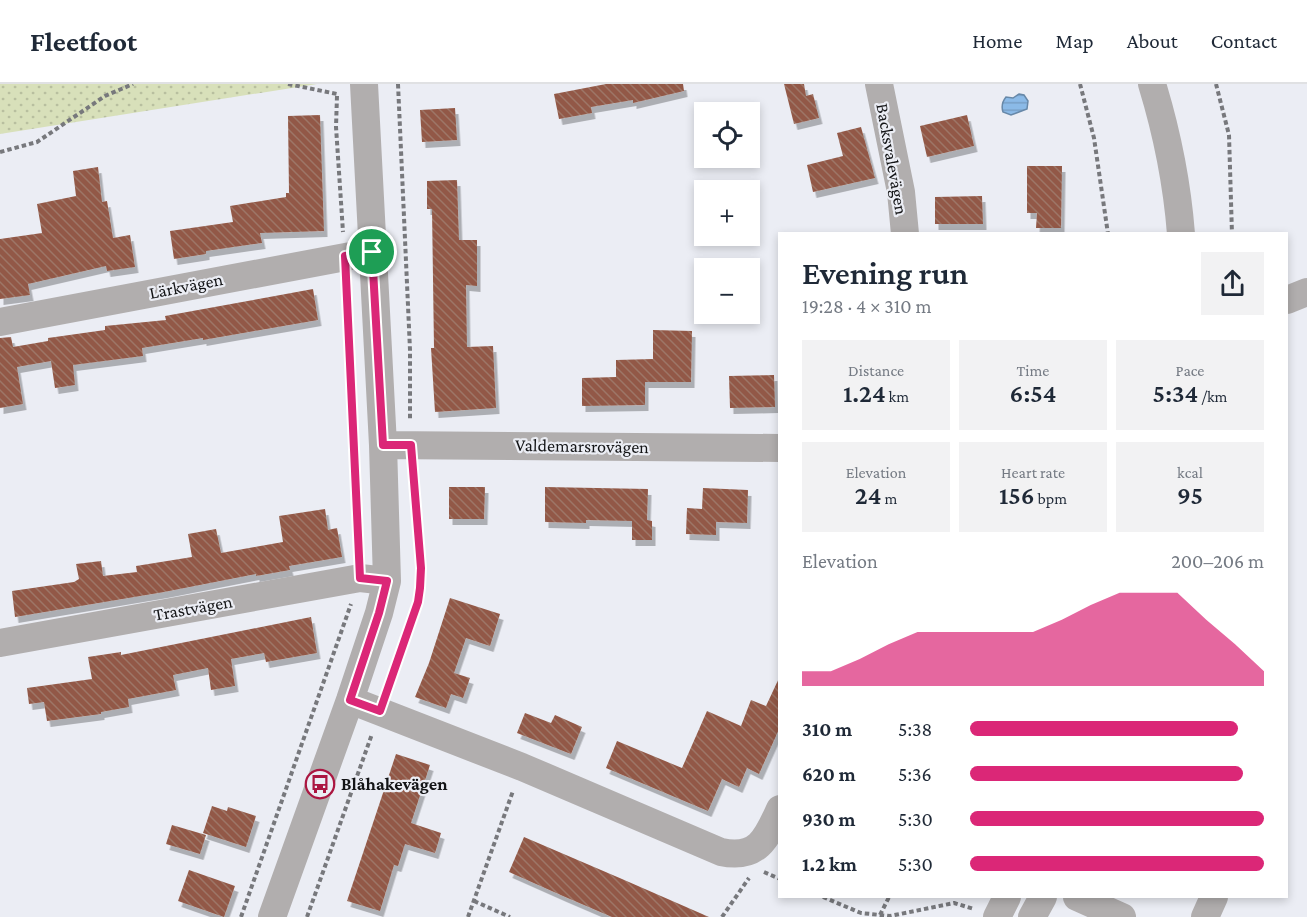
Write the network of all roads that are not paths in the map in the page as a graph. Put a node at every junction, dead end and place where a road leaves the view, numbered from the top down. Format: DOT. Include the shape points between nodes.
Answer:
graph roads {
  1 [pos="879,84"];
  2 [pos="1152,84"];
  3 [pos="357,87"];
  4 [pos="905,232"];
  5 [pos="1181,232"];
  6 [pos="358,254"];
  7 [pos="1307,292"];
  8 [pos="1288,300"];
  9 [pos="0,322"];
  10 [pos="397,445"];
  11 [pos="778,448"];
  12 [pos="373,579"];
  13 [pos="0,643"];
  14 [pos="350,700"];
  15 [pos="778,814"];
  16 [pos="1006,898"];
  17 [pos="1042,898"];
  18 [pos="1079,898"];
  19 [pos="1214,898"];
  20 [pos="989,915"];
  21 [pos="272,917"];
  22 [pos="1032,917"];
  23 [pos="1122,917"];
  24 [pos="1205,917"];
  1 -- 4 [label="street, Backsvalevägen" via="901,192"];
  2 -- 5 [label="street" via="1161,114"];
  3 -- 6 [label="street"];
  6 -- 9 [label="street, Lärkvägen"];
  6 -- 10 [label="street"];
  7 -- 8 [label="street"];
  10 -- 11 [label="street, Valdemarsrovägen"];
  10 -- 12 [label="street"];
  12 -- 13 [label="street, Trastvägen"];
  12 -- 14 [label="street" via="379,613"];
  14 -- 15 [label="street" via="750,863"];
  14 -- 21 [label="street"];
  16 -- 20 [label="street"];
  17 -- 22 [label="street"];
  18 -- 23 [label="street"];
  19 -- 24 [label="street"];
}
